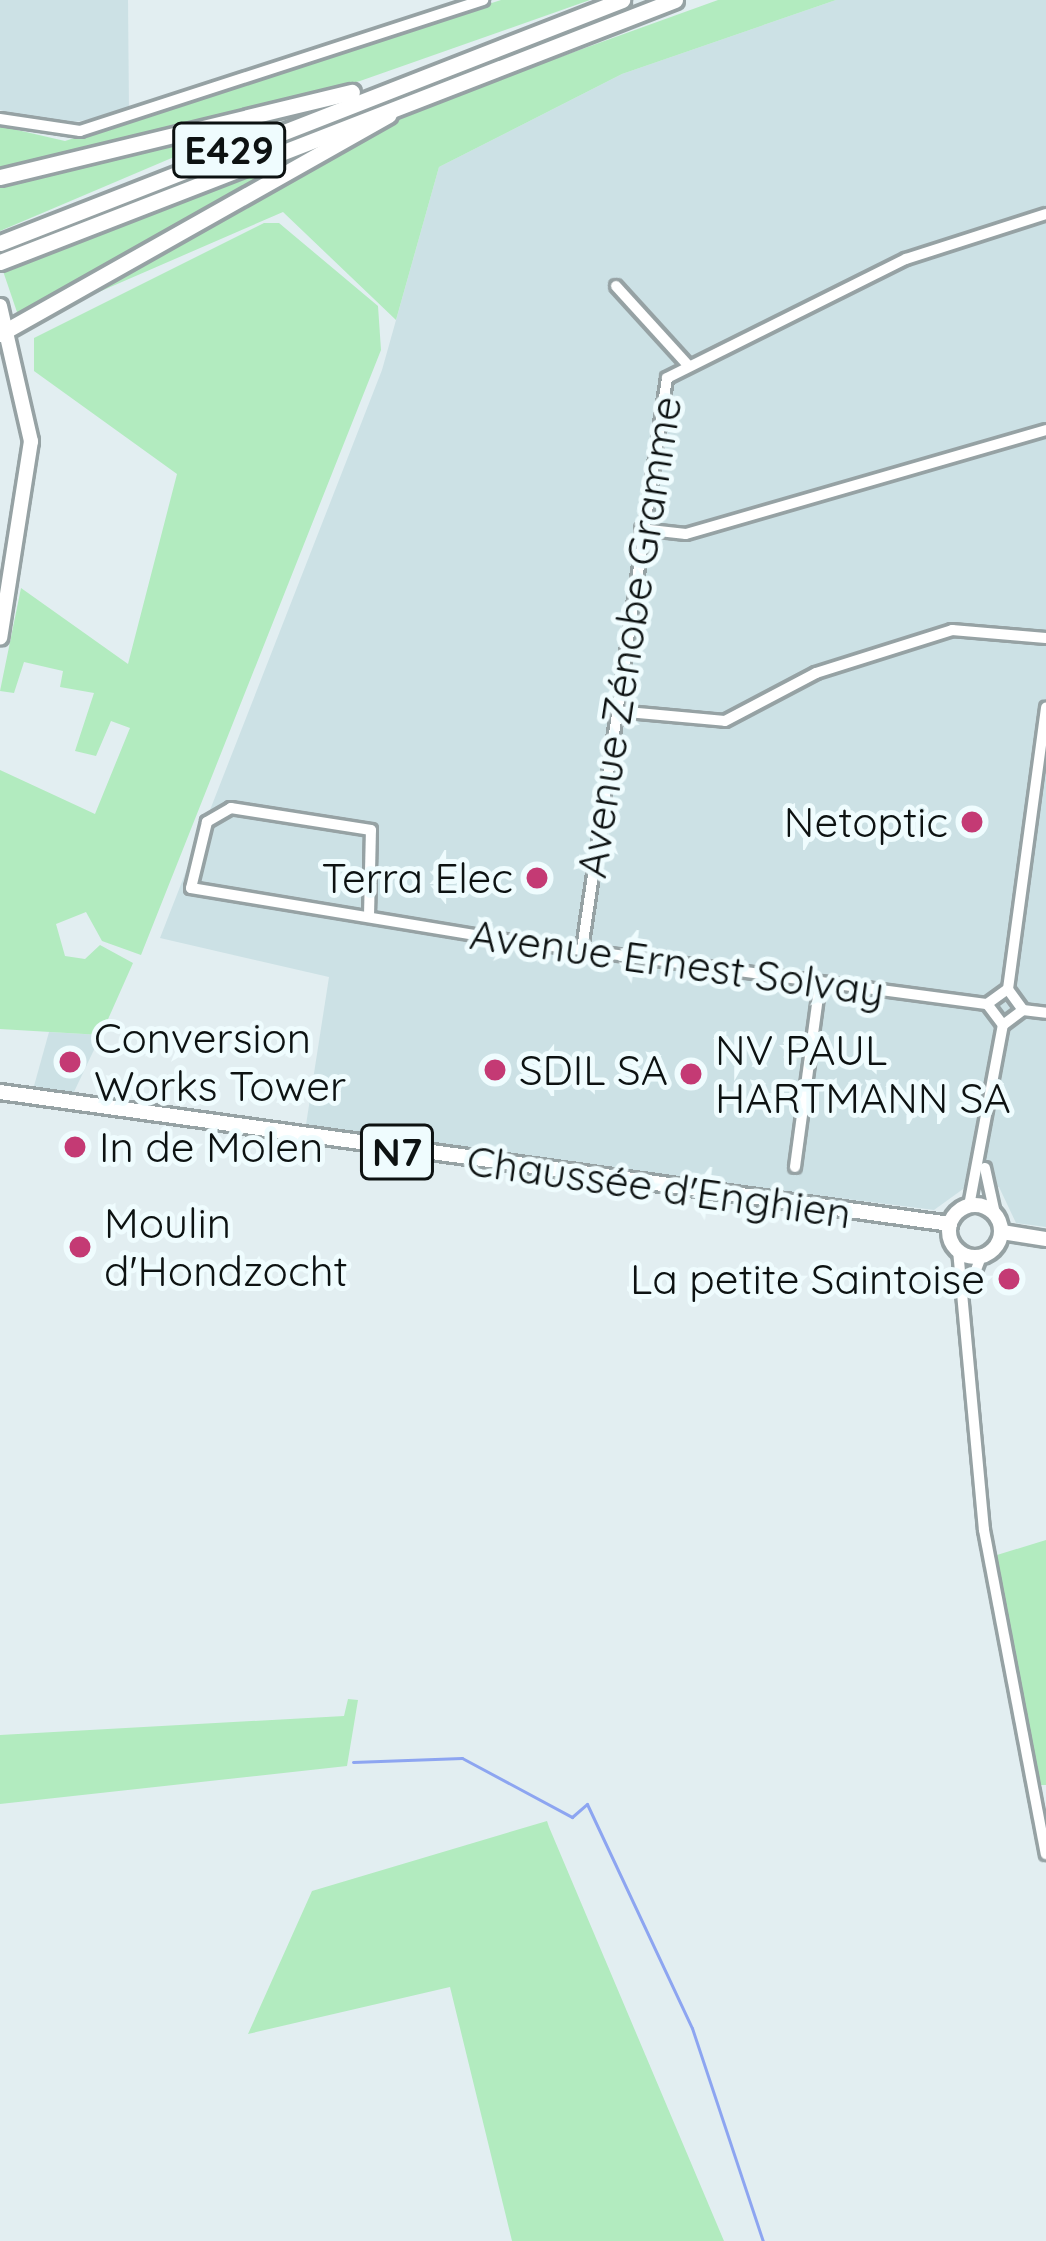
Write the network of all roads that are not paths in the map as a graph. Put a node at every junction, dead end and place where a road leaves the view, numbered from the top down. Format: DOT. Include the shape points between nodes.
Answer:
graph roads {
  1 [pos="483,0"];
  2 [pos="622,0"];
  3 [pos="675,0"];
  4 [pos="459,60"];
  5 [pos="479,70"];
  6 [pos="0,119"];
  7 [pos="0,177"];
  8 [pos="1046,214"];
  9 [pos="0,244"];
  10 [pos="0,262"];
  11 [pos="616,286"];
  12 [pos="3,323"];
  13 [pos="688,365"];
  14 [pos="1046,430"];
  15 [pos="641,529"];
  16 [pos="0,638"];
  17 [pos="1046,638"];
  18 [pos="616,711"];
  19 [pos="1046,713"];
  20 [pos="369,916"];
  21 [pos="583,949"];
  22 [pos="820,983"];
  23 [pos="1008,989"];
  24 [pos="987,1004"];
  25 [pos="1023,1010"];
  26 [pos="1046,1013"];
  27 [pos="1003,1025"];
  28 [pos="0,1092"];
  29 [pos="984,1159"];
  30 [pos="795,1168"];
  31 [pos="969,1206"];
  32 [pos="995,1214"];
  33 [pos="950,1225"];
  34 [pos="1001,1232"];
  35 [pos="1046,1239"];
  36 [pos="958,1250"];
  37 [pos="981,1257"];
  38 [pos="967,1297"];
  39 [pos="1046,1854"];
  1 -- 6 [label="street" via="80,131"];
  2 -- 4 [label="highway, E429"];
  3 -- 5 [label="highway, E429"];
  4 -- 7 [label="highway"];
  4 -- 9 [label="highway, E429"];
  5 -- 10 [label="highway, E429"];
  5 -- 12 [label="highway"];
  8 -- 13 [label="street, Avenue Zénobe Gramme" via="906,259"];
  11 -- 13 [label="street"];
  12 -- 16 [label="main road" via="31,467"];
  13 -- 15 [label="street, Avenue Zénobe Gramme" via="657,395"];
  14 -- 15 [label="street" via="686,534"];
  15 -- 18 [label="street, Avenue Zénobe Gramme"];
  17 -- 18 [label="street" via="952,630 816,673 725,721"];
  18 -- 21 [label="street, Avenue Zénobe Gramme"];
  19 -- 23 [label="street"];
  20 -- 20 [label="street, Avenue Ernest Solvay" via="371,830 231,808 207,822 191,888"];
  20 -- 21 [label="street, Avenue Ernest Solvay"];
  21 -- 22 [label="street, Avenue Ernest Solvay"];
  22 -- 24 [label="street, Avenue Ernest Solvay"];
  22 -- 30 [label="street"];
  23 -- 24 [label="street"];
  23 -- 25 [label="street"];
  24 -- 27 [label="street"];
  25 -- 26 [label="street"];
  25 -- 27 [label="street"];
  27 -- 29 [label="street"];
  28 -- 33 [label="main road, Chaussée d'Enghien / N7"];
  29 -- 31 [label="street"];
  29 -- 32 [label="street"];
  31 -- 32 [label="main road"];
  31 -- 33 [label="main road"];
  32 -- 34 [label="main road"];
  33 -- 36 [label="main road"];
  34 -- 35 [label="main road"];
  34 -- 37 [label="main road"];
  36 -- 37 [label="main road"];
  36 -- 38 [label="street"];
  37 -- 38 [label="street"];
  38 -- 39 [label="street" via="984,1531"];
}
